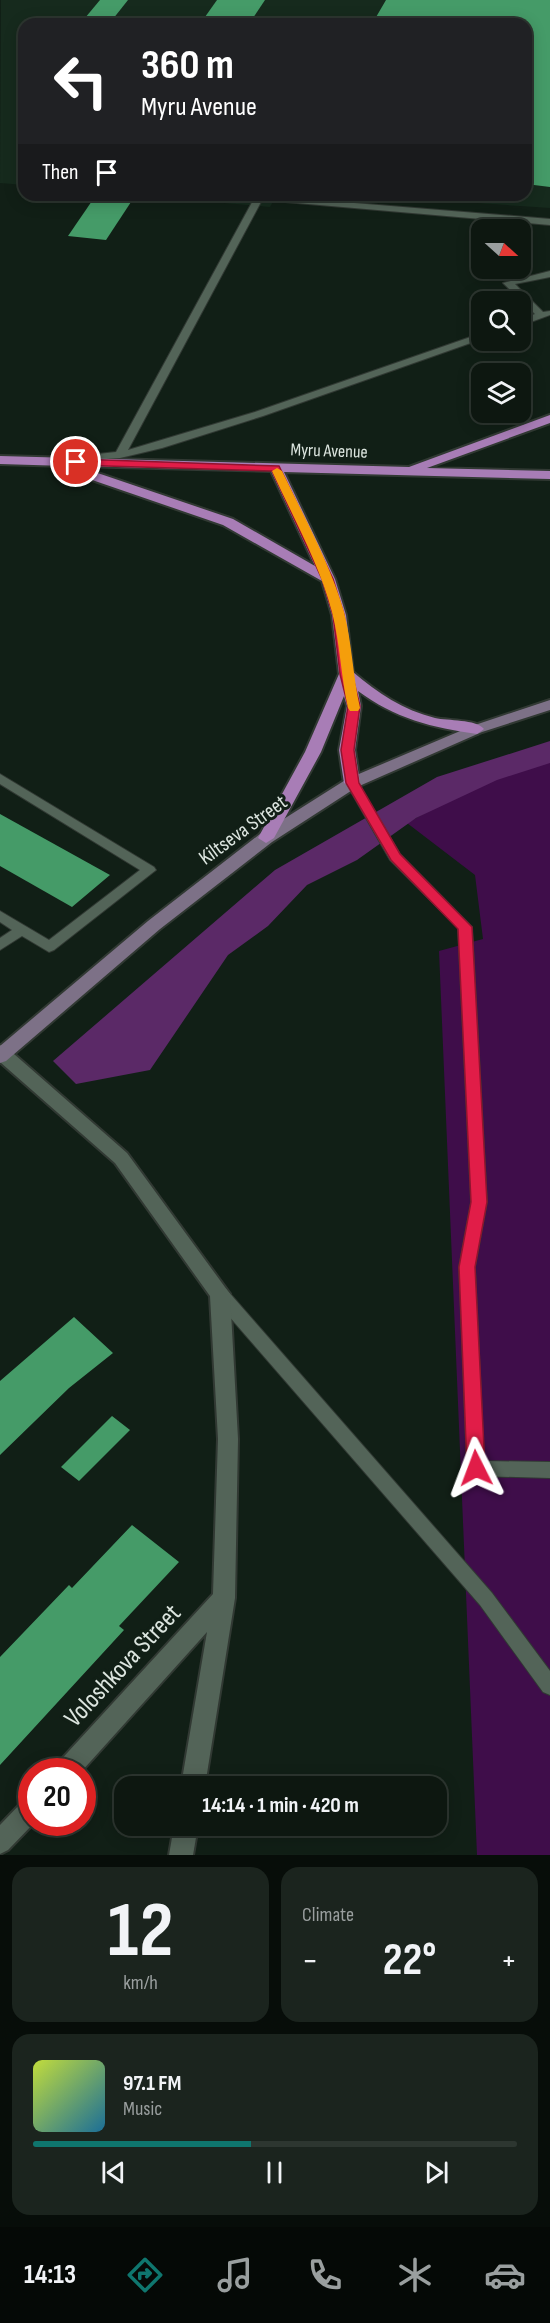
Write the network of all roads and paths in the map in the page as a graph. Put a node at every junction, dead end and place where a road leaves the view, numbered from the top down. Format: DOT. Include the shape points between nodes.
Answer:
graph roads {
  1 [pos="257,201"];
  2 [pos="306,201"];
  3 [pos="550,222"];
  4 [pos="550,274"];
  5 [pos="546,314"];
  6 [pos="531,319"];
  7 [pos="471,340"];
  8 [pos="550,419"];
  9 [pos="120,456"];
  10 [pos="0,460"];
  11 [pos="54,462"];
  12 [pos="276,468"];
  13 [pos="405,472"];
  14 [pos="550,475"];
  15 [pos="328,579"];
  16 [pos="346,674"];
  17 [pos="550,705"];
  18 [pos="477,729"];
  19 [pos="0,778"];
  20 [pos="352,783"];
  21 [pos="266,838"];
  22 [pos="0,916"];
  23 [pos="22,930"];
  24 [pos="0,945"];
  25 [pos="1,1054"];
  26 [pos="220,1294"];
  27 [pos="550,1470"];
  28 [pos="224,1598"];
  29 [pos="550,1686"];
  30 [pos="78,1758"];
  31 [pos="195,1776"];
  32 [pos="18,1823"];
  33 [pos="184,1836"];
  34 [pos="0,1842"];
  35 [pos="181,1855"];
  1 -- 9 [label="lane"];
  2 -- 3 [label="lane"];
  4 -- 5 [label="lane" via="508,283"];
  5 -- 6 [label="lane"];
  7 -- 9 [label="lane" via="259,414"];
  8 -- 13 [label="main road"];
  9 -- 11 [label="lane"];
  10 -- 11 [label="main road, Myru Avenue"];
  11 -- 12 [label="main road, Myru Avenue"];
  11 -- 15 [label="main road" via="228,522"];
  12 -- 13 [label="main road, Myru Avenue"];
  12 -- 15 [label="main road"];
  13 -- 14 [label="main road, Myru Avenue"];
  15 -- 16 [label="main road" via="339,615"];
  16 -- 18 [label="main road" via="369,695 398,712 430,723"];
  16 -- 20 [label="main road" via="354,706 347,750"];
  16 -- 21 [label="main road" via="314,752"];
  17 -- 18 [label="main road, Kiltseva Street"];
  18 -- 20 [label="main road, Kiltseva Street"];
  19 -- 23 [label="lane" via="149,870 49,947"];
  20 -- 21 [label="main road, Kiltseva Street"];
  20 -- 27 [label="lane" via="396,857 465,927 479,1202 467,1267 476,1468"];
  21 -- 25 [label="main road, Kiltseva Street" via="154,925"];
  22 -- 23 [label="lane"];
  23 -- 24 [label="lane"];
  25 -- 26 [label="street" via="122,1158"];
  26 -- 28 [label="street" via="228,1439"];
  26 -- 29 [label="lane" via="486,1599"];
  28 -- 30 [label="street, Voloshkova Street"];
  28 -- 31 [label="street"];
  32 -- 34 [label="street"];
  33 -- 35 [label="street"];
}
